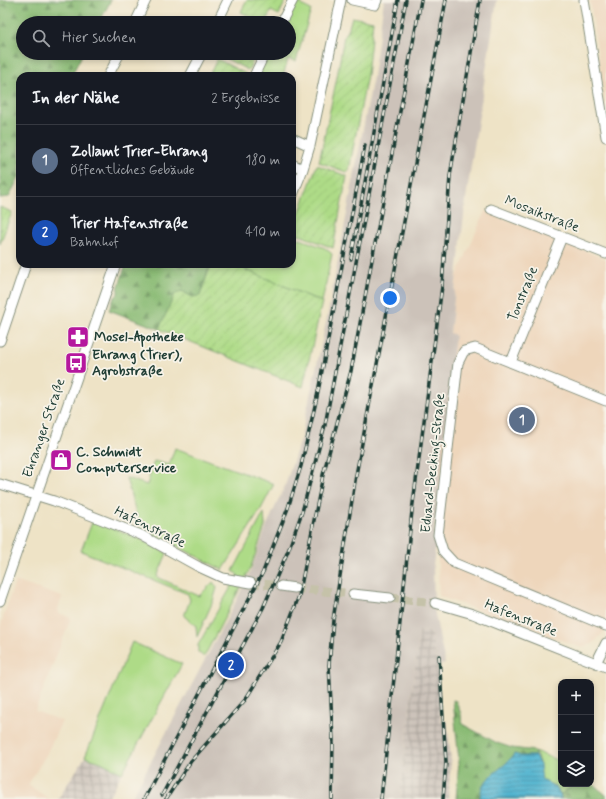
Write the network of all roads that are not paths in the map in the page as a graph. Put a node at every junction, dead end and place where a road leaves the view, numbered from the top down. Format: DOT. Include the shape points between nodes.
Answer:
graph roads {
  1 [pos="146,0"];
  2 [pos="228,0"];
  3 [pos="293,0"];
  4 [pos="341,0"];
  5 [pos="352,0"];
  6 [pos="584,0"];
  7 [pos="376,2"];
  8 [pos="138,16"];
  9 [pos="220,16"];
  10 [pos="285,16"];
  11 [pos="116,60"];
  12 [pos="198,60"];
  13 [pos="262,60"];
  14 [pos="110,72"];
  15 [pos="192,72"];
  16 [pos="256,72"];
  17 [pos="606,137"];
  18 [pos="296,140"];
  19 [pos="310,146"];
  20 [pos="296,166"];
  21 [pos="303,169"];
  22 [pos="296,187"];
  23 [pos="491,209"];
  24 [pos="562,237"];
  25 [pos="606,254"];
  26 [pos="25,268"];
  27 [pos="115,268"];
  28 [pos="0,341"];
  29 [pos="510,362"];
  30 [pos="606,401"];
  31 [pos="0,484"];
  32 [pos="36,495"];
  33 [pos="251,583"];
  34 [pos="281,586"];
  35 [pos="295,588"];
  36 [pos="353,594"];
  37 [pos="390,598"];
  38 [pos="0,601"];
  39 [pos="435,604"];
  40 [pos="606,626"];
  41 [pos="606,643"];
  42 [pos="596,662"];
  43 [pos="606,666"];
  1 -- 8 [label="street"];
  2 -- 9 [label="street"];
  3 -- 10 [label="street"];
  4 -- 19 [label="street"];
  5 -- 7 [label="street"];
  6 -- 17 [label="street"];
  11 -- 14 [label="street"];
  12 -- 15 [label="street"];
  13 -- 16 [label="street"];
  18 -- 19 [label="street"];
  19 -- 21 [label="street"];
  20 -- 21 [label="street"];
  21 -- 22 [label="street"];
  23 -- 24 [label="street, Mosaikstraße"];
  24 -- 25 [label="street, Mosaikstraße"];
  24 -- 29 [label="street, Tonstraße"];
  26 -- 28 [label="street"];
  27 -- 32 [label="street, Ehranger Straße"];
  29 -- 30 [label="street, Eduard-Becking-Straße"];
  29 -- 40 [label="street, Eduard-Becking-Straße" via="475,348 464,351 460,356 438,535 443,551 454,563 467,569"];
  31 -- 32 [label="street, Hafenstraße"];
  32 -- 33 [label="street, Hafenstraße" via="141,535 223,578"];
  32 -- 38 [label="street, Ehranger Straße"];
  34 -- 35 [label="street"];
  36 -- 37 [label="street"];
  39 -- 42 [label="street, Hafenstraße" via="473,614"];
  41 -- 42 [label="street"];
  42 -- 43 [label="street, Hafenstraße"];
}
